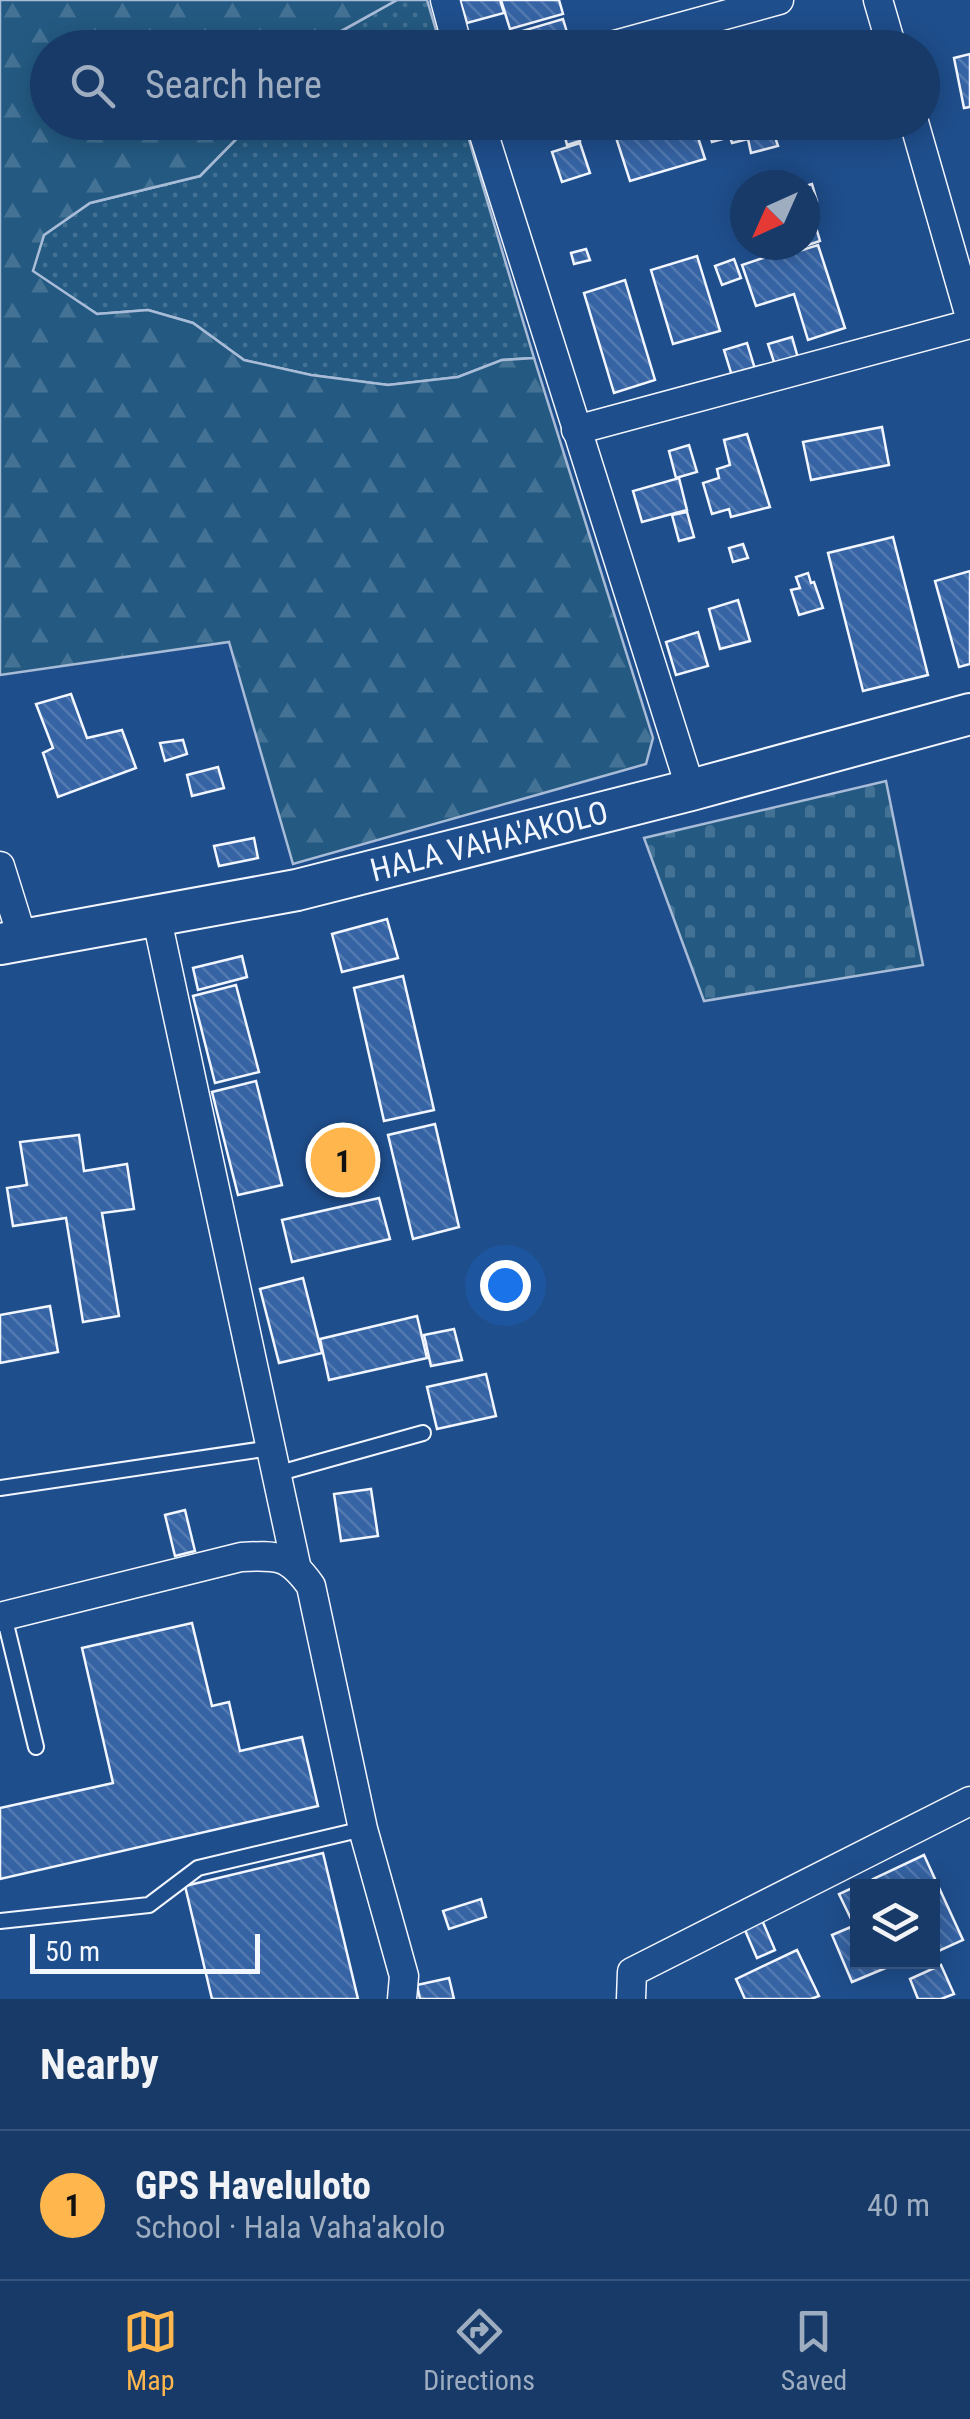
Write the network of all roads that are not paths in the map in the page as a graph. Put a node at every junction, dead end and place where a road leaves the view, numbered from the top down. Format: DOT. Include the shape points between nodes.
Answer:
graph roads {
  1 [pos="444,0"];
  2 [pos="779,0"];
  3 [pos="878,0"];
  4 [pos="453,30"];
  5 [pos="670,30"];
  6 [pos="887,30"];
  7 [pos="486,140"];
  8 [pos="919,140"];
  9 [pos="970,317"];
  10 [pos="970,324"];
  11 [pos="576,430"];
  12 [pos="970,714"];
  13 [pos="691,790"];
  14 [pos="0,866"];
  15 [pos="156,916"];
  16 [pos="11,942"];
  17 [pos="423,1433"];
  18 [pos="274,1461"];
  19 [pos="0,1488"];
  20 [pos="296,1565"];
  21 [pos="2,1617"];
  22 [pos="36,1747"];
  23 [pos="970,1801"];
  24 [pos="363,1828"];
  25 [pos="0,1921"];
  26 [pos="402,1999"];
  27 [pos="631,1999"];
  1 -- 4 [label="street"];
  2 -- 5 [label="street"];
  3 -- 6 [label="street"];
  7 -- 11 [label="street"];
  8 -- 9 [label="street"];
  10 -- 11 [label="street"];
  11 -- 13 [label="street"];
  12 -- 13 [label="main road, HALA VAHA'AKOLO"];
  13 -- 15 [label="main road, HALA VAHA'AKOLO" via="297,890"];
  14 -- 16 [label="street"];
  15 -- 16 [label="main road, HALA VAHA'AKOLO"];
  15 -- 18 [label="street"];
  17 -- 18 [label="lane"];
  18 -- 19 [label="lane"];
  18 -- 20 [label="street"];
  20 -- 21 [label="street" via="270,1556 240,1557"];
  20 -- 24 [label="street" via="311,1586"];
  21 -- 22 [label="lane"];
  23 -- 27 [label="street" via="632,1972"];
  24 -- 25 [label="lane" via="198,1868 149,1906"];
  24 -- 26 [label="street" via="404,1976"];
}
